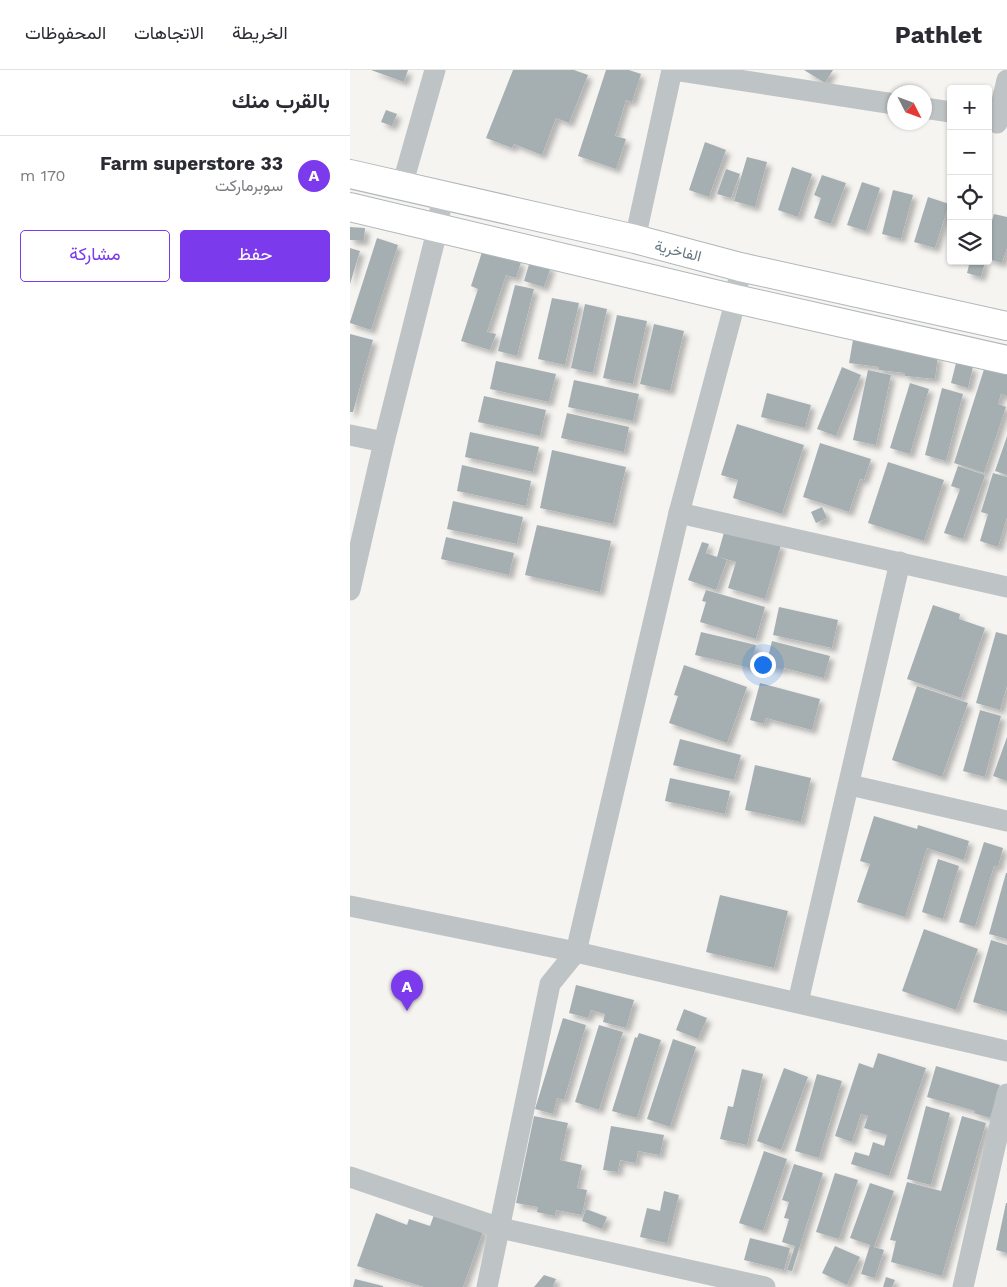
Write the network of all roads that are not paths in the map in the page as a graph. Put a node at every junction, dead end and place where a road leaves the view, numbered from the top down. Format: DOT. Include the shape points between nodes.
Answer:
graph roads {
  1 [pos="435,70"];
  2 [pos="673,70"];
  3 [pos="1007,80"];
  4 [pos="887,103"];
  5 [pos="932,109"];
  6 [pos="947,111"];
  7 [pos="997,123"];
  8 [pos="350,174"];
  9 [pos="402,186"];
  10 [pos="442,195"];
  11 [pos="350,207"];
  12 [pos="438,227"];
  13 [pos="634,239"];
  14 [pos="740,267"];
  15 [pos="736,298"];
  16 [pos="1007,326"];
  17 [pos="1007,360"];
  18 [pos="350,435"];
  19 [pos="384,442"];
  20 [pos="679,513"];
  21 [pos="900,562"];
  22 [pos="1007,587"];
  23 [pos="350,590"];
  24 [pos="850,785"];
  25 [pos="1007,821"];
  26 [pos="350,906"];
  27 [pos="576,952"];
  28 [pos="798,1002"];
  29 [pos="1007,1052"];
  30 [pos="1007,1094"];
  31 [pos="350,1177"];
  32 [pos="500,1228"];
  33 [pos="721,1282"];
  34 [pos="487,1287"];
  35 [pos="765,1287"];
  36 [pos="963,1287"];
  1 -- 9 [label="street"];
  2 -- 4 [label="street"];
  2 -- 13 [label="street"];
  3 -- 7 [label="street"];
  5 -- 6 [label="street"];
  8 -- 9 [label="street, الفاخرية"];
  9 -- 10 [label="street, الفاخرية"];
  10 -- 12 [label="street"];
  10 -- 13 [label="street, الفاخرية"];
  11 -- 12 [label="street"];
  12 -- 15 [label="street"];
  12 -- 19 [label="street"];
  13 -- 14 [label="street, الفاخرية"];
  14 -- 15 [label="street"];
  14 -- 16 [label="street, الفاخرية"];
  15 -- 17 [label="street"];
  15 -- 20 [label="street"];
  18 -- 19 [label="street"];
  19 -- 23 [label="street"];
  20 -- 21 [label="street"];
  20 -- 27 [label="street"];
  21 -- 22 [label="street"];
  21 -- 24 [label="street"];
  24 -- 25 [label="street"];
  24 -- 28 [label="street"];
  26 -- 27 [label="street"];
  27 -- 28 [label="street"];
  27 -- 32 [label="street" via="550,984"];
  28 -- 29 [label="street"];
  30 -- 36 [label="street"];
  31 -- 32 [label="street"];
  32 -- 33 [label="street"];
  32 -- 34 [label="street"];
  33 -- 35 [label="street"];
}
